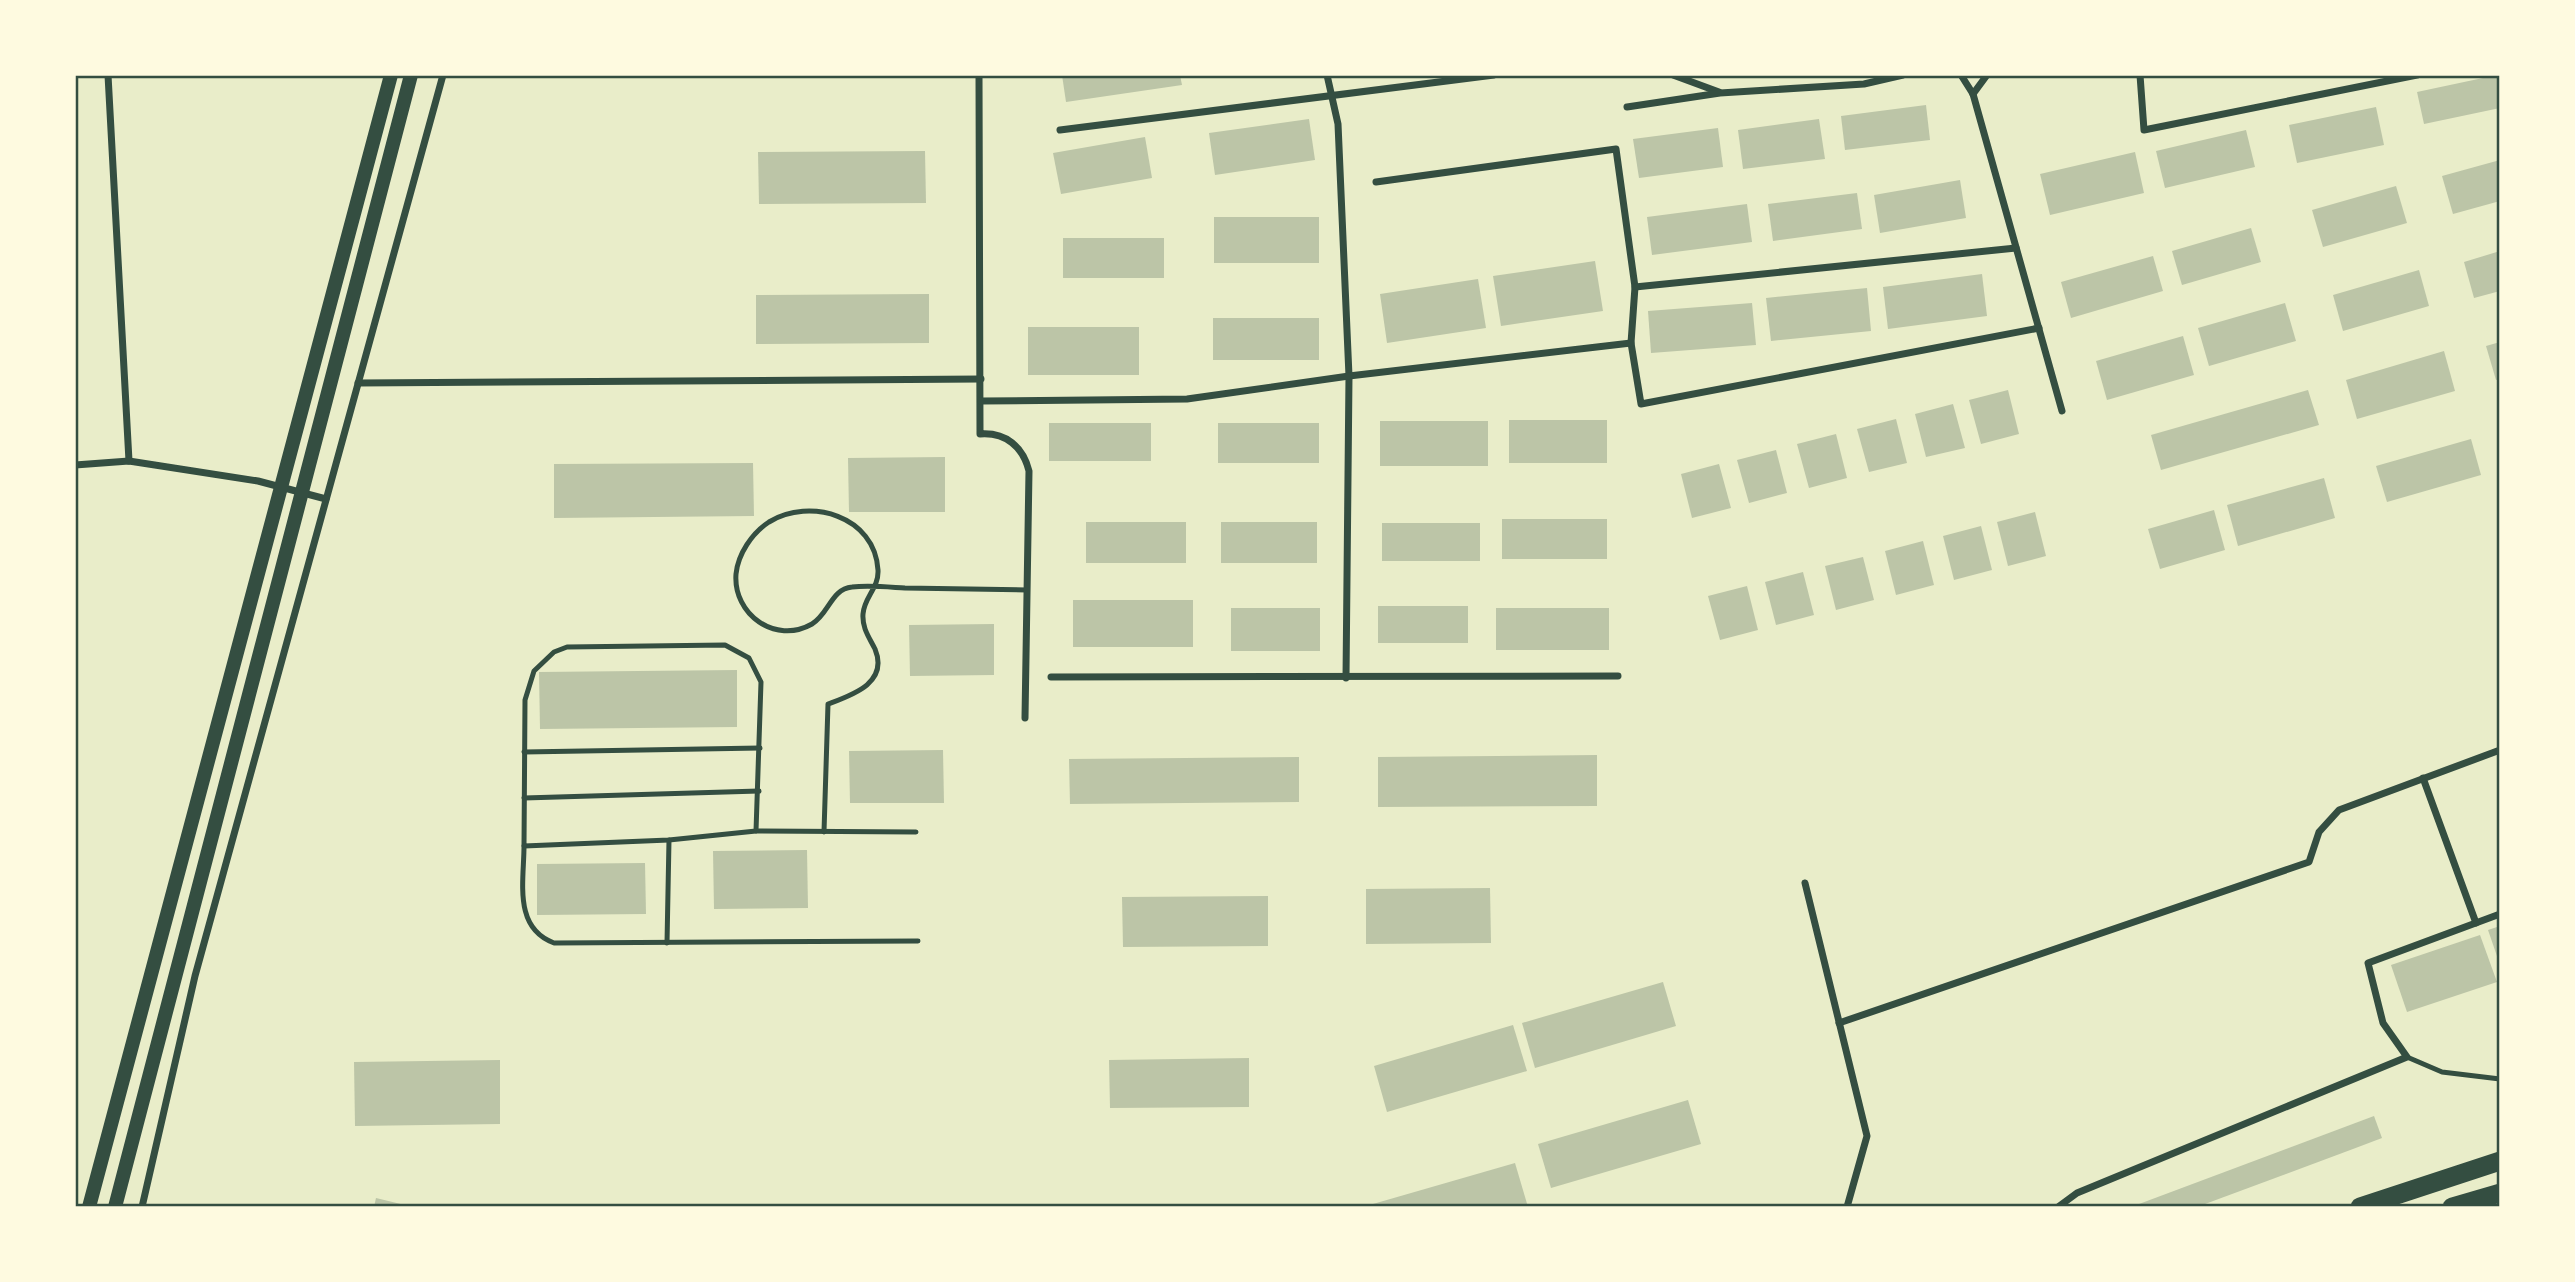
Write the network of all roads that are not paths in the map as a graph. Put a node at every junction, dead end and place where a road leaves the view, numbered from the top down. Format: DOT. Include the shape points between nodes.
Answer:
graph roads {
  1 [pos="108,75"];
  2 [pos="391,75"];
  3 [pos="411,75"];
  4 [pos="443,75"];
  5 [pos="979,75"];
  6 [pos="1327,75"];
  7 [pos="1494,75"];
  8 [pos="1673,75"];
  9 [pos="1903,75"];
  10 [pos="1961,75"];
  11 [pos="1987,75"];
  12 [pos="2140,75"];
  13 [pos="2417,75"];
  14 [pos="1720,93"];
  15 [pos="1331,94"];
  16 [pos="1973,94"];
  17 [pos="1628,107"];
  18 [pos="1060,130"];
  19 [pos="1376,182"];
  20 [pos="2016,248"];
  21 [pos="1635,287"];
  22 [pos="2039,328"];
  23 [pos="1631,343"];
  24 [pos="1349,376"];
  25 [pos="981,379"];
  26 [pos="358,383"];
  27 [pos="981,401"];
  28 [pos="2062,411"];
  29 [pos="129,461"];
  30 [pos="75,465"];
  31 [pos="326,499"];
  32 [pos="876,587"];
  33 [pos="1027,590"];
  34 [pos="1618,676"];
  35 [pos="1051,677"];
  36 [pos="1346,678"];
  37 [pos="1025,718"];
  38 [pos="760,748"];
  39 [pos="2500,750"];
  40 [pos="524,752"];
  41 [pos="2423,778"];
  42 [pos="759,791"];
  43 [pos="524,798"];
  44 [pos="756,831"];
  45 [pos="824,832"];
  46 [pos="916,832"];
  47 [pos="669,840"];
  48 [pos="524,846"];
  49 [pos="1805,883"];
  50 [pos="2500,914"];
  51 [pos="2476,922"];
  52 [pos="918,941"];
  53 [pos="667,943"];
  54 [pos="1839,1023"];
  55 [pos="2407,1057"];
  56 [pos="2500,1079"];
  57 [pos="2500,1161"];
  58 [pos="2500,1193"];
  59 [pos="89,1207"];
  60 [pos="115,1207"];
  61 [pos="142,1207"];
  62 [pos="1847,1207"];
  63 [pos="2058,1207"];
  64 [pos="2360,1207"];
  65 [pos="2452,1207"];
  1 -- 29 [label="street"];
  2 -- 59 [label="main road"];
  3 -- 60 [label="main road"];
  4 -- 26 [label="street"];
  5 -- 25 [label="street"];
  6 -- 15 [label="street"];
  7 -- 15 [label="street"];
  8 -- 14 [label="street"];
  9 -- 14 [label="street" via="1864,84"];
  10 -- 16 [label="street"];
  11 -- 16 [label="street"];
  12 -- 13 [label="street" via="2144,130"];
  14 -- 17 [label="street"];
  15 -- 18 [label="street"];
  15 -- 24 [label="street" via="1338,124"];
  16 -- 20 [label="street"];
  19 -- 21 [label="street" via="1616,149"];
  20 -- 21 [label="street"];
  20 -- 22 [label="street"];
  21 -- 23 [label="street"];
  22 -- 23 [label="street" via="1641,404"];
  22 -- 28 [label="street"];
  23 -- 24 [label="street"];
  24 -- 27 [label="street" via="1187,399"];
  24 -- 36 [label="street"];
  25 -- 26 [label="street"];
  25 -- 27 [label="street"];
  26 -- 31 [label="street"];
  27 -- 33 [label="street" via="980,434 998,435 1014,443 1029,471"];
  29 -- 30 [label="street"];
  29 -- 31 [label="street" via="258,481"];
  31 -- 61 [label="street" via="195,976"];
  32 -- 32 [label="lane" via="877,562 864,536 844,519 818,511 790,513 765,524 746,545 736,572 738,593 748,613 764,626 783,631 802,629 820,618 836,593 850,586"];
  32 -- 33 [label="lane"];
  32 -- 45 [label="lane" via="863,614 877,670 860,692 828,704"];
  33 -- 37 [label="street"];
  34 -- 36 [label="street"];
  35 -- 36 [label="street"];
  38 -- 40 [label="lane"];
  38 -- 40 [label="lane" via="759,674 749,658 734,648 567,647 543,660 530,680"];
  38 -- 42 [label="lane"];
  39 -- 41 [label="street"];
  40 -- 43 [label="lane"];
  41 -- 51 [label="street"];
  41 -- 54 [label="street" via="2339,810 2319,832 2309,862"];
  42 -- 43 [label="lane"];
  42 -- 44 [label="lane"];
  43 -- 48 [label="lane"];
  44 -- 45 [label="lane"];
  44 -- 47 [label="lane"];
  45 -- 46 [label="lane"];
  47 -- 48 [label="lane"];
  47 -- 53 [label="lane"];
  48 -- 53 [label="lane" via="524,915 540,937 554,943"];
  49 -- 54 [label="street"];
  50 -- 51 [label="street"];
  51 -- 55 [label="street" via="2368,963 2383,1023"];
  52 -- 53 [label="lane"];
  54 -- 62 [label="street" via="1867,1136"];
  55 -- 56 [label="lane" via="2461,1076"];
  55 -- 63 [label="street" via="2077,1193"];
  57 -- 64 [label="highway"];
  58 -- 65 [label="highway"];
}
